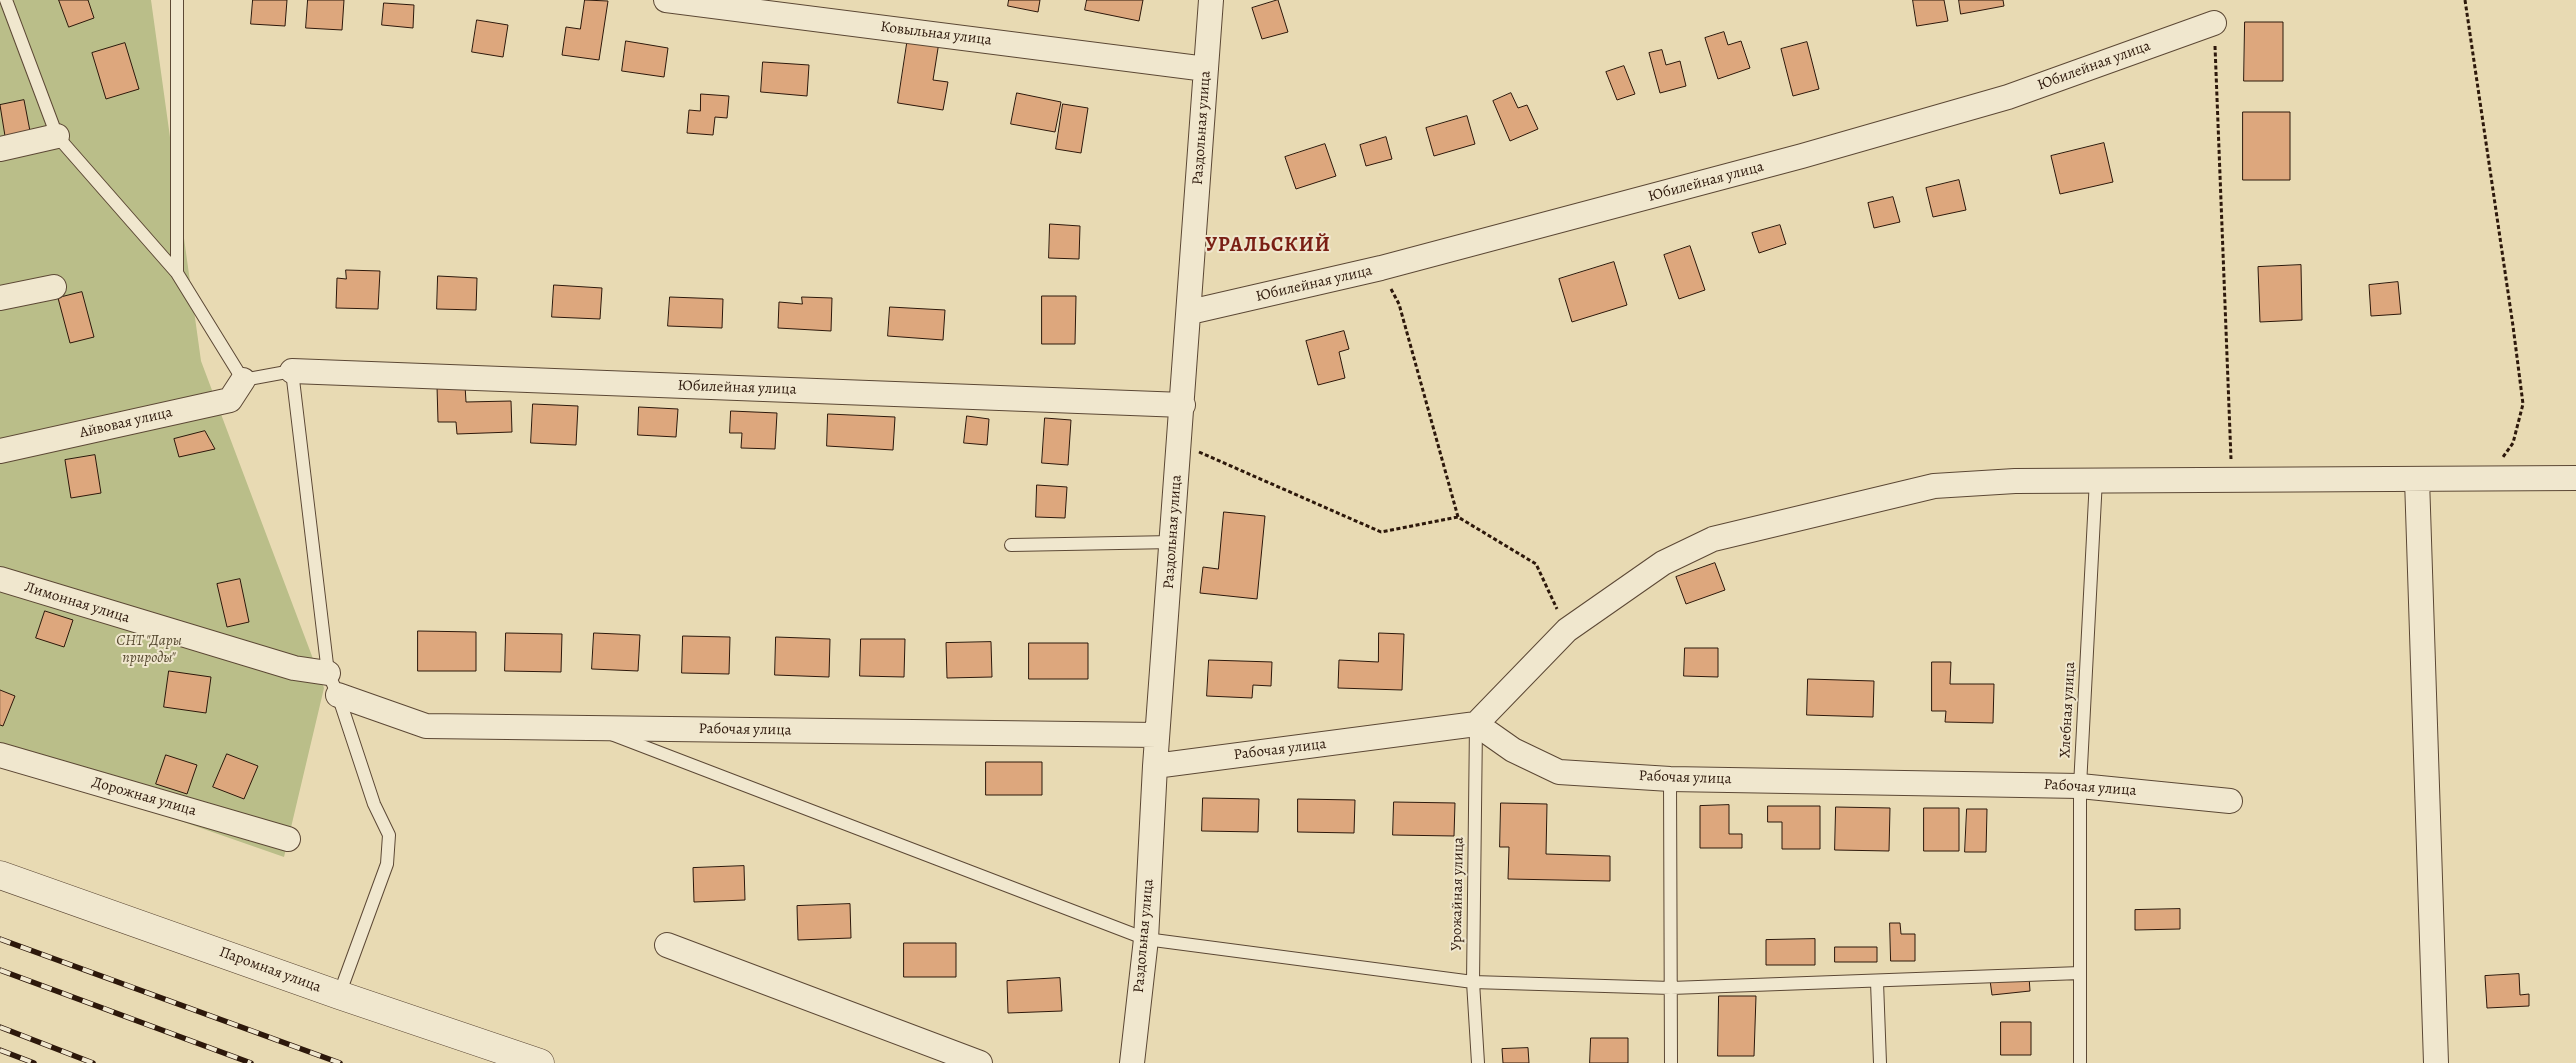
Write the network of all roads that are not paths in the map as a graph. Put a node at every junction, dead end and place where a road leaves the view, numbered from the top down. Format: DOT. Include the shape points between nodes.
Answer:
graph roads {
  1 [pos="6,0"];
  2 [pos="177,0"];
  3 [pos="666,0"];
  4 [pos="1211,0"];
  5 [pos="2214,23"];
  6 [pos="1206,69"];
  7 [pos="57,136"];
  8 [pos="0,149"];
  9 [pos="177,273"];
  10 [pos="54,287"];
  11 [pos="0,298"];
  12 [pos="1190,312"];
  13 [pos="292,371"];
  14 [pos="243,380"];
  15 [pos="1182,405"];
  16 [pos="0,451"];
  17 [pos="2576,478"];
  18 [pos="2417,479"];
  19 [pos="2096,480"];
  20 [pos="1173,542"];
  21 [pos="1011,545"];
  22 [pos="0,579"];
  23 [pos="328,673"];
  24 [pos="338,695"];
  25 [pos="1476,724"];
  26 [pos="596,728"];
  27 [pos="1157,735"];
  28 [pos="0,755"];
  29 [pos="1155,766"];
  30 [pos="1670,779"];
  31 [pos="2080,786"];
  32 [pos="2230,801"];
  33 [pos="288,839"];
  34 [pos="0,875"];
  35 [pos="1146,939"];
  36 [pos="667,945"];
  37 [pos="2080,974"];
  38 [pos="1473,982"];
  39 [pos="1877,982"];
  40 [pos="1670,988"];
  41 [pos="339,995"];
  42 [pos="540,1063"];
  43 [pos="980,1063"];
  44 [pos="1132,1063"];
  45 [pos="1478,1063"];
  46 [pos="1671,1063"];
  47 [pos="1880,1063"];
  48 [pos="2080,1063"];
  49 [pos="2436,1063"];
  1 -- 7 [label="lane"];
  2 -- 9 [label="lane"];
  3 -- 6 [label="street, Ковыльная улица"];
  4 -- 6 [label="street, Раздольная улица"];
  5 -- 12 [label="street, Юбилейная улица" via="2008,97 1792,159 1380,268"];
  6 -- 12 [label="street, Раздольная улица"];
  7 -- 8 [label="street"];
  7 -- 9 [label="lane"];
  9 -- 14 [label="lane"];
  10 -- 11 [label="street"];
  12 -- 15 [label="street, Раздольная улица"];
  13 -- 14 [label="lane"];
  13 -- 15 [label="street, Юбилейная улица"];
  13 -- 23 [label="lane"];
  14 -- 16 [label="street, Айвовая улица" via="230,400"];
  15 -- 20 [label="street, Раздольная улица"];
  17 -- 18 [label="street"];
  18 -- 19 [label="street"];
  18 -- 49 [label="street"];
  19 -- 25 [label="street" via="2015,480 1934,486 1713,540 1663,563 1567,630"];
  19 -- 31 [label="lane, Хлебная улица"];
  20 -- 21 [label="lane"];
  20 -- 27 [label="street, Раздольная улица"];
  22 -- 23 [label="street, Лимонная улица" via="294,668"];
  23 -- 24 [label="lane"];
  24 -- 26 [label="street, Рабочая улица" via="426,726"];
  24 -- 41 [label="lane" via="374,804 389,835 387,864"];
  25 -- 29 [label="street, Рабочая улица"];
  25 -- 30 [label="street, Рабочая улица" via="1512,750 1558,772"];
  25 -- 38 [label="lane, Урожайная улица"];
  26 -- 27 [label="street, Рабочая улица"];
  26 -- 35 [label="lane"];
  27 -- 29 [label="street, Раздольная улица"];
  28 -- 33 [label="street, Дорожная улица"];
  29 -- 35 [label="street, Раздольная улица"];
  30 -- 31 [label="street, Рабочая улица"];
  30 -- 40 [label="lane"];
  31 -- 32 [label="street, Рабочая улица"];
  31 -- 37 [label="lane, Хлебная улица"];
  34 -- 41 [label="street, Паромная улица"];
  35 -- 38 [label="lane"];
  35 -- 44 [label="street, Раздольная улица"];
  36 -- 43 [label="street"];
  37 -- 39 [label="lane"];
  37 -- 48 [label="lane, Хлебная улица"];
  38 -- 40 [label="lane"];
  38 -- 45 [label="lane, Урожайная улица"];
  39 -- 40 [label="lane"];
  39 -- 47 [label="lane"];
  40 -- 46 [label="lane"];
  41 -- 42 [label="street, Паромная улица"];
}
